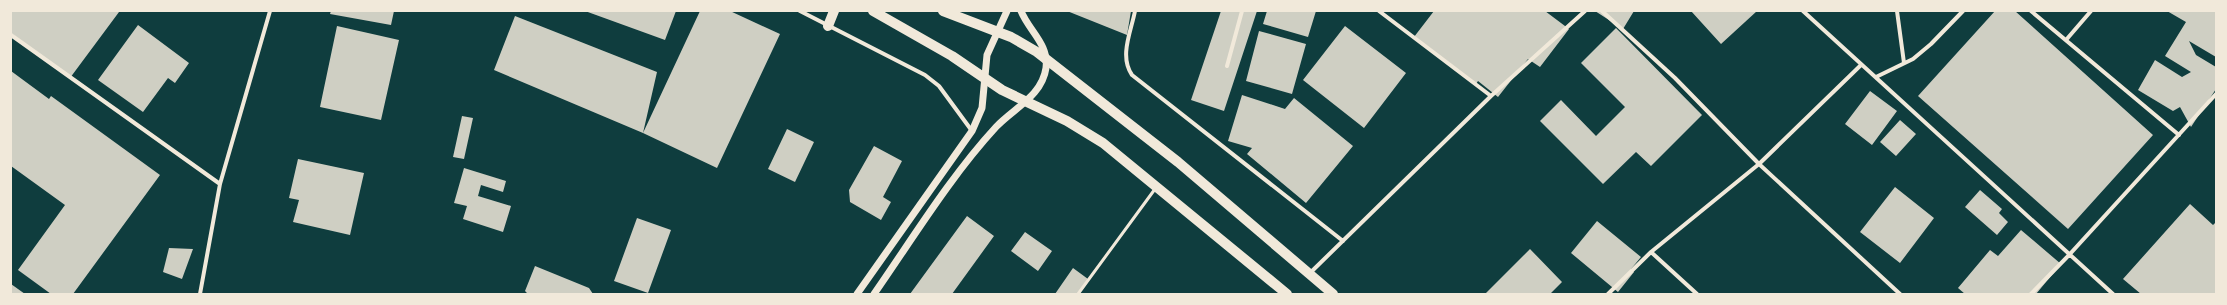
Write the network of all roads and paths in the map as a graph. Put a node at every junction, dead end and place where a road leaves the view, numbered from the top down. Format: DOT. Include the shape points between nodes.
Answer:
graph roads {
  1 [pos="270,11"];
  2 [pos="800,11"];
  3 [pos="834,11"];
  4 [pos="873,11"];
  5 [pos="943,11"];
  6 [pos="1007,11"];
  7 [pos="1021,11"];
  8 [pos="1135,11"];
  9 [pos="1242,11"];
  10 [pos="1379,11"];
  11 [pos="1585,11"];
  12 [pos="1602,11"];
  13 [pos="1803,11"];
  14 [pos="1897,11"];
  15 [pos="1963,11"];
  16 [pos="2031,11"];
  17 [pos="2091,11"];
  18 [pos="828,26"];
  19 [pos="996,32"];
  20 [pos="11,35"];
  21 [pos="2066,40"];
  22 [pos="1046,60"];
  23 [pos="1904,63"];
  24 [pos="1861,65"];
  25 [pos="1227,66"];
  26 [pos="1876,78"];
  27 [pos="984,80"];
  28 [pos="2216,94"];
  29 [pos="1491,96"];
  30 [pos="1025,102"];
  31 [pos="972,131"];
  32 [pos="2179,135"];
  33 [pos="1759,164"];
  34 [pos="220,184"];
  35 [pos="1158,186"];
  36 [pos="907,222"];
  37 [pos="919,230"];
  38 [pos="1343,241"];
  39 [pos="1651,252"];
  40 [pos="2069,255"];
  41 [pos="1309,273"];
  42 [pos="200,294"];
  43 [pos="857,294"];
  44 [pos="874,294"];
  45 [pos="1078,294"];
  46 [pos="1287,294"];
  47 [pos="1333,294"];
  48 [pos="1608,294"];
  49 [pos="1698,294"];
  50 [pos="1900,294"];
  51 [pos="2031,294"];
  52 [pos="2113,294"];
  1 -- 34 [label="street"];
  2 -- 18 [label="street"];
  3 -- 18 [label="main road"];
  4 -- 27 [label="main road" via="952,56"];
  5 -- 19 [label="main road"];
  6 -- 19 [label="street"];
  7 -- 22 [label="street" via="1024,20 1042,45"];
  8 -- 38 [label="street" via="1125,59 1132,75"];
  9 -- 25 [label="street"];
  10 -- 29 [label="street"];
  11 -- 29 [label="street" via="1556,40"];
  12 -- 33 [label="street" via="1675,78"];
  13 -- 24 [label="street"];
  14 -- 23 [label="street"];
  15 -- 23 [label="street" via="1931,44"];
  16 -- 21 [label="street"];
  17 -- 21 [label="street"];
  18 -- 31 [label="street" via="925,75 939,86"];
  19 -- 22 [label="main road" via="1024,44"];
  19 -- 27 [label="street" via="986,55"];
  20 -- 34 [label="street"];
  21 -- 32 [label="street"];
  22 -- 30 [label="street" via="1043,79"];
  22 -- 41 [label="main road" via="1178,162"];
  23 -- 26 [label="street"];
  24 -- 26 [label="street"];
  24 -- 33 [label="street"];
  26 -- 40 [label="street"];
  27 -- 30 [label="main road"];
  27 -- 31 [label="street" via="982,108"];
  28 -- 32 [label="street"];
  29 -- 38 [label="street"];
  30 -- 35 [label="main road" via="1067,121 1103,143"];
  30 -- 37 [label="street" via="1004,119 986,139"];
  31 -- 36 [label="street"];
  32 -- 40 [label="street"];
  33 -- 39 [label="street"];
  33 -- 50 [label="street"];
  34 -- 42 [label="street"];
  35 -- 45 [label="lane"];
  35 -- 46 [label="main road"];
  36 -- 37 [label="street"];
  36 -- 43 [label="street"];
  37 -- 44 [label="street"];
  38 -- 41 [label="street"];
  39 -- 48 [label="street"];
  39 -- 49 [label="street"];
  40 -- 51 [label="street"];
  40 -- 52 [label="street"];
  41 -- 47 [label="main road"];
}
